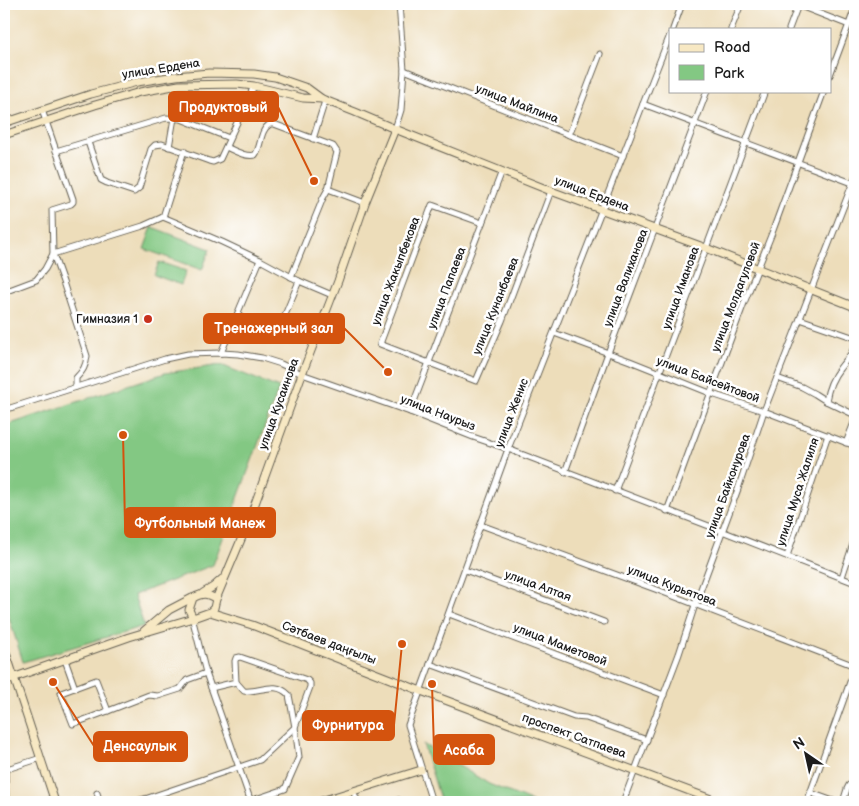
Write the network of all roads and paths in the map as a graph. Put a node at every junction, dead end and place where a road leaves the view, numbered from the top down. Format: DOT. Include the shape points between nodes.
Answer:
graph roads {
  1 [pos="399,4"];
  2 [pos="682,4"];
  3 [pos="740,4"];
  4 [pos="797,4"];
  5 [pos="855,8"];
  6 [pos="849,25"];
  7 [pos="673,28"];
  8 [pos="731,28"];
  9 [pos="789,28"];
  10 [pos="669,38"];
  11 [pos="600,54"];
  12 [pos="404,70"];
  13 [pos="832,70"];
  14 [pos="254,86"];
  15 [pos="707,92"];
  16 [pos="765,92"];
  17 [pos="824,92"];
  18 [pos="324,100"];
  19 [pos="643,104"];
  20 [pos="42,110"];
  21 [pos="174,118"];
  22 [pos="46,122"];
  23 [pos="4,123"];
  24 [pos="695,124"];
  25 [pos="394,129"];
  26 [pos="4,135"];
  27 [pos="570,135"];
  28 [pos="229,138"];
  29 [pos="313,139"];
  30 [pos="88,142"];
  31 [pos="746,142"];
  32 [pos="169,146"];
  33 [pos="226,147"];
  34 [pos="56,151"];
  35 [pos="184,151"];
  36 [pos="623,156"];
  37 [pos="798,162"];
  38 [pos="502,171"];
  39 [pos="855,177"];
  40 [pos="854,184"];
  41 [pos="328,189"];
  42 [pos="551,191"];
  43 [pos="365,204"];
  44 [pos="602,210"];
  45 [pos="163,218"];
  46 [pos="482,223"];
  47 [pos="654,229"];
  48 [pos="706,248"];
  49 [pos="53,254"];
  50 [pos="260,260"];
  51 [pos="758,268"];
  52 [pos="291,277"];
  53 [pos="299,282"];
  54 [pos="811,289"];
  55 [pos="4,292"];
  56 [pos="332,295"];
  57 [pos="855,306"];
  58 [pos="237,315"];
  59 [pos="800,319"];
  60 [pos="554,333"];
  61 [pos="855,338"];
  62 [pos="855,344"];
  63 [pos="222,353"];
  64 [pos="608,353"];
  65 [pos="852,354"];
  66 [pos="429,363"];
  67 [pos="855,371"];
  68 [pos="660,372"];
  69 [pos="302,374"];
  70 [pos="778,378"];
  71 [pos="76,387"];
  72 [pos="711,393"];
  73 [pos="826,401"];
  74 [pos="4,410"];
  75 [pos="764,411"];
  76 [pos="410,412"];
  77 [pos="855,415"];
  78 [pos="855,420"];
  79 [pos="828,435"];
  80 [pos="846,442"];
  81 [pos="855,446"];
  82 [pos="508,449"];
  83 [pos="565,472"];
  84 [pos="615,491"];
  85 [pos="667,510"];
  86 [pos="481,525"];
  87 [pos="723,531"];
  88 [pos="855,538"];
  89 [pos="787,556"];
  90 [pos="465,570"];
  91 [pos="226,575"];
  92 [pos="842,577"];
  93 [pos="855,583"];
  94 [pos="203,594"];
  95 [pos="193,598"];
  96 [pos="216,601"];
  97 [pos="695,605"];
  98 [pos="210,612"];
  99 [pos="449,614"];
  100 [pos="229,617"];
  101 [pos="193,618"];
  102 [pos="604,622"];
  103 [pos="139,634"];
  104 [pos="4,647"];
  105 [pos="65,660"];
  106 [pos="430,664"];
  107 [pos="855,667"];
  108 [pos="206,673"];
  109 [pos="14,678"];
  110 [pos="4,681"];
  111 [pos="236,682"];
  112 [pos="75,688"];
  113 [pos="211,688"];
  114 [pos="421,691"];
  115 [pos="664,695"];
  116 [pos="108,711"];
  117 [pos="295,727"];
  118 [pos="647,740"];
  119 [pos="41,758"];
  120 [pos="238,768"];
  121 [pos="4,770"];
  122 [pos="421,770"];
  123 [pos="636,771"];
  124 [pos="855,786"];
  125 [pos="353,791"];
  126 [pos="97,793"];
  127 [pos="811,793"];
  128 [pos="146,800"];
  129 [pos="327,801"];
  130 [pos="824,801"];
  131 [pos="6,802"];
  132 [pos="55,802"];
  133 [pos="100,802"];
  134 [pos="134,802"];
  135 [pos="250,802"];
  136 [pos="318,802"];
  137 [pos="358,802"];
  138 [pos="390,802"];
  139 [pos="403,802"];
  140 [pos="432,802"];
  141 [pos="624,802"];
  142 [pos="719,802"];
  143 [pos="807,802"];
  144 [pos="836,802"];
  145 [pos="843,802"];
  1 -- 12 [label="street"];
  2 -- 7 [label="street"];
  3 -- 8 [label="street"];
  4 -- 6 [label="street"];
  4 -- 9 [label="street"];
  5 -- 6 [label="street"];
  6 -- 13 [label="street"];
  10 -- 19 [label="street, улица Женис"];
  11 -- 27 [label="street"];
  12 -- 25 [label="street" via="402,110"];
  12 -- 27 [label="street, улица Майлина"];
  14 -- 18 [label="street, улица Ердена"];
  14 -- 22 [label="street, улица Ердена" via="179,85 140,92"];
  14 -- 28 [label="street"];
  15 -- 24 [label="street, улица Валиханова"];
  16 -- 31 [label="street, улица Иманова"];
  17 -- 37 [label="street, улица Молдагуловой"];
  18 -- 20 [label="street, улица Ердена" via="307,88 275,77 209,73 137,82"];
  18 -- 25 [label="street, улица Ердена"];
  18 -- 29 [label="street"];
  19 -- 24 [label="street"];
  19 -- 36 [label="street, улица Женис"];
  20 -- 22 [label="street"];
  20 -- 23 [label="street, улица Ердена"];
  21 -- 28 [label="street"];
  21 -- 30 [label="street"];
  21 -- 32 [label="street"];
  22 -- 26 [label="street, улица Ердена"];
  22 -- 34 [label="street"];
  24 -- 31 [label="street"];
  24 -- 47 [label="street, улица Валиханова"];
  25 -- 38 [label="street, улица Ердена"];
  25 -- 43 [label="street, улица Кусаинова"];
  27 -- 36 [label="street, улица Майлина"];
  28 -- 33 [label="street"];
  29 -- 33 [label="street" via="270,124 264,129 255,155 245,155"];
  29 -- 41 [label="street" via="333,146 337,152"];
  30 -- 32 [label="street" via="102,180 134,192 139,188 152,147 158,144"];
  30 -- 34 [label="street"];
  31 -- 37 [label="street"];
  31 -- 48 [label="street, улица Иманова"];
  32 -- 35 [label="street"];
  33 -- 35 [label="street" via="220,159 213,162"];
  34 -- 49 [label="street" via="74,199 71,204 52,210"];
  35 -- 45 [label="street"];
  36 -- 44 [label="street, улица Женис"];
  37 -- 40 [label="street"];
  37 -- 51 [label="street, улица Молдагуловой"];
  38 -- 42 [label="street, улица Ердена"];
  38 -- 46 [label="street, улица Папаева"];
  39 -- 40 [label="street, улица Байконурова"];
  40 -- 54 [label="street, улица Байконурова"];
  41 -- 43 [label="street"];
  41 -- 52 [label="street"];
  42 -- 44 [label="street, улица Ердена"];
  42 -- 66 [label="street, улица Кунанбаева" via="476,381"];
  43 -- 56 [label="street, улица Кусаинова"];
  44 -- 47 [label="street, улица Ердена"];
  44 -- 60 [label="street, улица Женис"];
  45 -- 49 [label="street"];
  45 -- 50 [label="street"];
  46 -- 66 [label="street, улица Папаева"];
  46 -- 66 [label="street, улица Жакыпбекова" via="431,206 380,342"];
  47 -- 48 [label="street, улица Ердена"];
  47 -- 64 [label="street, улица Валиханова"];
  48 -- 51 [label="street, улица Ердена"];
  48 -- 68 [label="street, улица Иманова"];
  49 -- 55 [label="street" via="36,280"];
  49 -- 71 [label="street" via="87,356 84,370 76,378"];
  50 -- 52 [label="street"];
  50 -- 58 [label="street"];
  51 -- 54 [label="street, улица Ердена"];
  51 -- 72 [label="street, улица Молдагуловой"];
  52 -- 53 [label="street"];
  53 -- 56 [label="street"];
  53 -- 58 [label="street" via="278,332"];
  54 -- 57 [label="street, улица Ердена"];
  54 -- 59 [label="street, улица Байконурова"];
  56 -- 69 [label="street, улица Кусаинова"];
  58 -- 63 [label="street"];
  59 -- 61 [label="street"];
  59 -- 70 [label="street, улица Байконурова"];
  60 -- 64 [label="street, улица Байсейтовой"];
  60 -- 82 [label="street, улица Женис"];
  62 -- 65 [label="street"];
  63 -- 69 [label="street, улица Наурыз" via="262,358"];
  63 -- 71 [label="street, улица Наурыз" via="188,354 165,359"];
  64 -- 68 [label="street, улица Байсейтовой"];
  64 -- 83 [label="street, улица Валиханова"];
  65 -- 67 [label="street"];
  65 -- 73 [label="street" via="832,380"];
  66 -- 76 [label="street, улица Папаева"];
  68 -- 72 [label="street, улица Байсейтовой"];
  68 -- 84 [label="street, улица Иманова"];
  69 -- 76 [label="street, улица Наурыз"];
  69 -- 91 [label="street, улица Кусаинова"];
  70 -- 73 [label="street"];
  70 -- 75 [label="street, улица Байконурова"];
  71 -- 74 [label="street, улица Наурыз"];
  72 -- 75 [label="street, улица Байсейтовой"];
  72 -- 85 [label="street, улица Молдагуловой"];
  73 -- 77 [label="street"];
  75 -- 79 [label="street, улица Байсейтовой"];
  75 -- 87 [label="street, улица Байконурова"];
  76 -- 82 [label="street, улица Наурыз"];
  78 -- 80 [label="street"];
  79 -- 80 [label="street, улица Байсейтовой"];
  79 -- 89 [label="street, улица Муса Жалиля"];
  80 -- 81 [label="street, улица Байсейтовой"];
  82 -- 83 [label="street, улица Наурыз"];
  82 -- 86 [label="street, улица Женис"];
  83 -- 84 [label="street, улица Наурыз"];
  84 -- 85 [label="street, улица Наурыз"];
  85 -- 87 [label="street, улица Наурыз"];
  86 -- 90 [label="street, улица Женис"];
  86 -- 97 [label="street, улица Курьятова"];
  87 -- 89 [label="street, улица Наурыз"];
  87 -- 97 [label="street, улица Байконурова"];
  88 -- 92 [label="street"];
  89 -- 92 [label="street, улица Наурыз"];
  90 -- 99 [label="street, улица Женис"];
  90 -- 102 [label="street, улица Алтая"];
  91 -- 94 [label="street"];
  91 -- 96 [label="street, улица Кусаинова"];
  92 -- 93 [label="street, улица Наурыз"];
  94 -- 95 [label="street"];
  94 -- 96 [label="street"];
  95 -- 101 [label="street" via="189,610"];
  95 -- 103 [label="street" via="169,610"];
  96 -- 98 [label="street"];
  96 -- 100 [label="street" via="219,609"];
  97 -- 107 [label="street, улица Курьятова"];
  97 -- 115 [label="street, улица Байконурова"];
  98 -- 100 [label="street"];
  98 -- 101 [label="street"];
  99 -- 106 [label="street, улица Женис"];
  99 -- 115 [label="street, улица Маметовой"];
  100 -- 114 [label="street, Сәтбаев даңғылы"];
  101 -- 103 [label="street"];
  101 -- 108 [label="street"];
  103 -- 105 [label="street"];
  104 -- 109 [label="street"];
  105 -- 109 [label="street"];
  105 -- 112 [label="street"];
  106 -- 114 [label="street, улица Женис"];
  106 -- 118 [label="street" via="574,718 586,718"];
  107 -- 127 [label="street"];
  108 -- 113 [label="street"];
  108 -- 116 [label="street" via="187,680 180,689 158,696 149,695"];
  109 -- 110 [label="street"];
  109 -- 119 [label="street"];
  111 -- 113 [label="street"];
  111 -- 117 [label="street" via="244,691 272,687 286,692"];
  111 -- 117 [label="street" via="235,661 240,657 310,683"];
  112 -- 116 [label="street" via="96,680"];
  112 -- 116 [label="street" via="61,693 73,724"];
  113 -- 120 [label="street"];
  114 -- 122 [label="street, улица Женис" via="408,725"];
  114 -- 123 [label="street, проспект Сатпаева"];
  115 -- 118 [label="street, улица Байконурова"];
  117 -- 120 [label="street" via="260,760"];
  117 -- 135 [label="street" via="299,757 285,789"];
  118 -- 123 [label="street, улица Байконурова"];
  119 -- 121 [label="street"];
  119 -- 132 [label="street"];
  120 -- 128 [label="street"];
  120 -- 135 [label="street"];
  121 -- 131 [label="street"];
  122 -- 125 [label="street"];
  122 -- 140 [label="street, улица Женис"];
  123 -- 141 [label="street, улица Байконурова"];
  123 -- 142 [label="street, проспект Сатпаева"];
  124 -- 145 [label="street" via="849,786"];
  125 -- 129 [label="street"];
  125 -- 137 [label="street"];
  126 -- 133 [label="street"];
  127 -- 130 [label="street"];
  127 -- 143 [label="street"];
  128 -- 134 [label="street"];
  129 -- 136 [label="street"];
  130 -- 144 [label="street"];
  138 -- 139 [label="street"];
}
